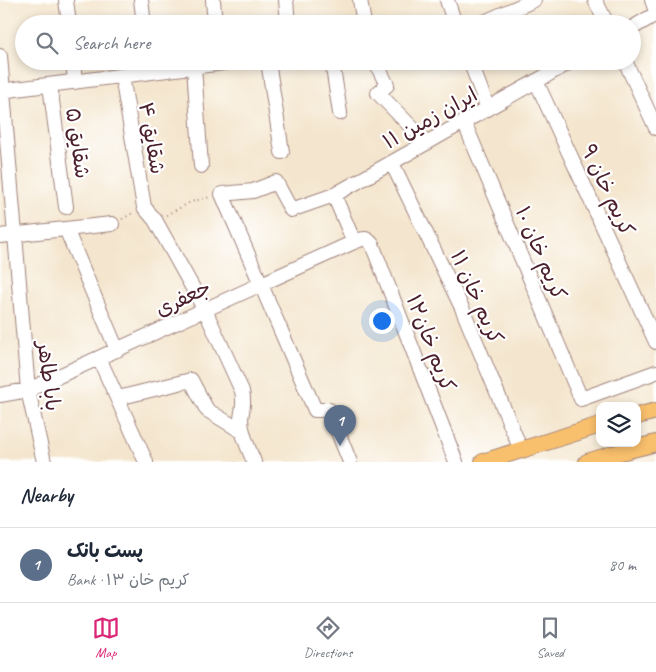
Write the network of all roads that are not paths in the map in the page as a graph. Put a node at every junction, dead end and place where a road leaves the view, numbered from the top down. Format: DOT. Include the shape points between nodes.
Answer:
graph roads {
  1 [pos="66,0"];
  2 [pos="141,0"];
  3 [pos="213,0"];
  4 [pos="286,0"];
  5 [pos="360,0"];
  6 [pos="446,0"];
  7 [pos="534,0"];
  8 [pos="595,0"];
  9 [pos="652,0"];
  10 [pos="656,13"];
  11 [pos="68,15"];
  12 [pos="143,15"];
  13 [pos="215,15"];
  14 [pos="287,15"];
  15 [pos="362,15"];
  16 [pos="452,15"];
  17 [pos="500,15"];
  18 [pos="602,15"];
  19 [pos="641,22"];
  20 [pos="0,56"];
  21 [pos="74,70"];
  22 [pos="139,70"];
  23 [pos="194,70"];
  24 [pos="269,70"];
  25 [pos="333,70"];
  26 [pos="380,70"];
  27 [pos="473,70"];
  28 [pos="557,70"];
  29 [pos="629,70"];
  30 [pos="122,76"];
  31 [pos="75,82"];
  32 [pos="536,82"];
  33 [pos="50,85"];
  34 [pos="2,91"];
  35 [pos="488,109"];
  36 [pos="340,113"];
  37 [pos="464,122"];
  38 [pos="656,128"];
  39 [pos="427,143"];
  40 [pos="282,152"];
  41 [pos="392,163"];
  42 [pos="201,166"];
  43 [pos="334,195"];
  44 [pos="66,207"];
  45 [pos="112,224"];
  46 [pos="66,229"];
  47 [pos="16,235"];
  48 [pos="0,236"];
  49 [pos="361,241"];
  50 [pos="261,284"];
  51 [pos="205,310"];
  52 [pos="656,342"];
  53 [pos="117,350"];
  54 [pos="99,358"];
  55 [pos="656,372"];
  56 [pos="28,390"];
  57 [pos="0,395"];
  58 [pos="118,398"];
  59 [pos="656,412"];
  60 [pos="641,415"];
  61 [pos="596,426"];
  62 [pos="243,432"];
  63 [pos="656,443"];
  64 [pos="521,450"];
  65 [pos="44,462"];
  66 [pos="146,462"];
  67 [pos="254,462"];
  68 [pos="350,462"];
  69 [pos="456,462"];
  70 [pos="483,462"];
  71 [pos="587,462"];
  1 -- 11 [label="street"];
  2 -- 12 [label="street"];
  3 -- 13 [label="street"];
  4 -- 14 [label="street"];
  5 -- 15 [label="street"];
  6 -- 16 [label="street"];
  7 -- 17 [label="street"];
  8 -- 18 [label="street"];
  9 -- 10 [label="street"];
  10 -- 19 [label="street"];
  20 -- 34 [label="street, بابا طاهر"];
  21 -- 31 [label="street"];
  22 -- 30 [label="street"];
  23 -- 42 [label="street"];
  24 -- 40 [label="street"];
  25 -- 36 [label="street"];
  26 -- 39 [label="street" via="387,85 378,93"];
  27 -- 35 [label="street"];
  28 -- 32 [label="street, ایران زمین ۱۱"];
  29 -- 38 [label="street"];
  30 -- 31 [label="street"];
  30 -- 51 [label="street, شقایق ۴" via="144,207 156,220"];
  31 -- 33 [label="street"];
  32 -- 35 [label="street, ایران زمین ۱۱"];
  32 -- 52 [label="street, کریم خان ۹"];
  33 -- 34 [label="street"];
  33 -- 44 [label="street, شقایق ۵"];
  34 -- 47 [label="street, بابا طاهر"];
  35 -- 37 [label="street, ایران زمین ۱۱"];
  37 -- 39 [label="street, ایران زمین ۱۱"];
  37 -- 55 [label="street, کریم خان ۱۰" via="581,399"];
  39 -- 41 [label="street, ایران زمین ۱۱"];
  41 -- 43 [label="street, ایران زمین ۱۱"];
  41 -- 64 [label="street, کریم خان ۱۱" via="462,308"];
  43 -- 49 [label="street, کریم خان۱۲"];
  43 -- 50 [label="street, ایران زمین ۱۱" via="291,210 276,182 253,191 222,194"];
  45 -- 46 [label="street"];
  46 -- 47 [label="street"];
  46 -- 53 [label="street"];
  47 -- 48 [label="street"];
  47 -- 56 [label="street, بابا طاهر"];
  49 -- 50 [label="street, جعفری"];
  49 -- 69 [label="street, کریم خان۱۲" via="372,244"];
  50 -- 51 [label="street, جعفری"];
  50 -- 68 [label="street" via="315,410 329,410"];
  51 -- 53 [label="street, جعفری"];
  51 -- 62 [label="street" via="242,391"];
  53 -- 54 [label="street, جعفری"];
  54 -- 56 [label="street, جعفری"];
  54 -- 58 [label="street"];
  56 -- 57 [label="street, جعفری"];
  56 -- 65 [label="street, بابا طاهر"];
  58 -- 62 [label="street" via="191,380 207,410"];
  58 -- 66 [label="street"];
  59 -- 60 [label="main road"];
  61 -- 64 [label="main road"];
  62 -- 67 [label="street"];
  63 -- 71 [label="main road"];
  64 -- 70 [label="main road"];
}
